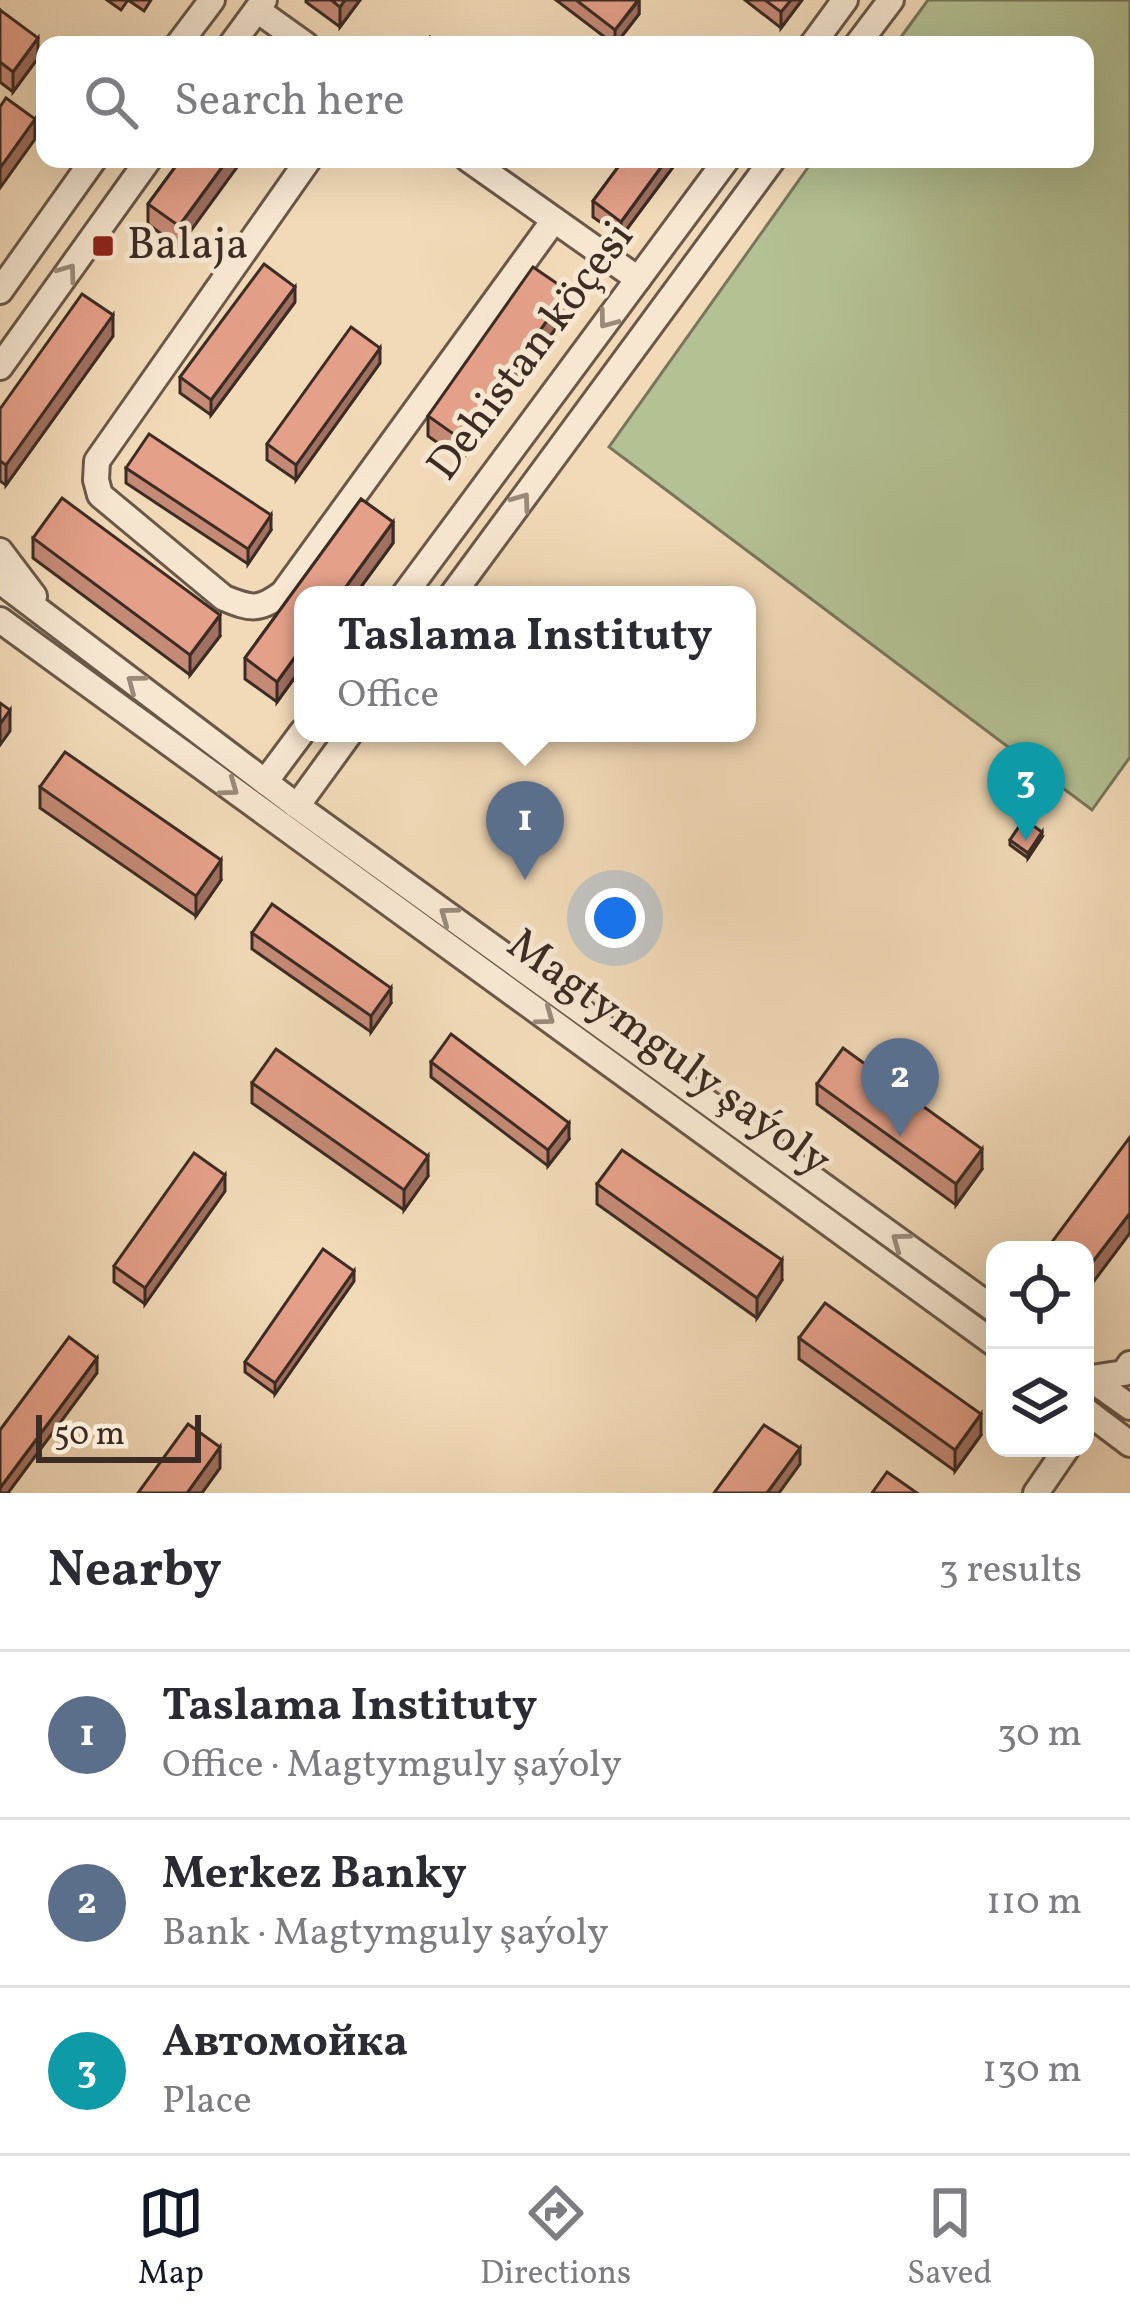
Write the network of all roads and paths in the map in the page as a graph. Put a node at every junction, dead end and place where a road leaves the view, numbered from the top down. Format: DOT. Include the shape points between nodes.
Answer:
graph roads {
  1 [pos="212,0"];
  2 [pos="845,0"];
  3 [pos="890,0"];
  4 [pos="260,5"];
  5 [pos="185,36"];
  6 [pos="238,36"];
  7 [pos="296,36"];
  8 [pos="819,36"];
  9 [pos="864,36"];
  10 [pos="87,168"];
  11 [pos="143,168"];
  12 [pos="303,168"];
  13 [pos="481,168"];
  14 [pos="720,168"];
  15 [pos="766,168"];
  16 [pos="554,220"];
  17 [pos="638,279"];
  18 [pos="4,283"];
  19 [pos="0,367"];
  20 [pos="0,551"];
  21 [pos="0,581"];
  22 [pos="411,586"];
  23 [pos="459,586"];
  24 [pos="0,620"];
  25 [pos="74,636"];
  26 [pos="295,742"];
  27 [pos="343,742"];
  28 [pos="265,782"];
  29 [pos="297,806"];
  30 [pos="986,1304"];
  31 [pos="986,1337"];
  32 [pos="1130,1364"];
  33 [pos="1094,1376"];
  34 [pos="1094,1382"];
  35 [pos="1130,1407"];
  36 [pos="1094,1417"];
  37 [pos="1130,1444"];
  38 [pos="1061,1457"];
  39 [pos="1036,1493"];
  1 -- 5 [label="street"];
  2 -- 8 [label="street"];
  3 -- 9 [label="street"];
  4 -- 6 [label="street"];
  4 -- 7 [label="street"];
  10 -- 18 [label="street"];
  19 -- 11 [label="street, one-way"];
  12 -- 16 [label="street" via="97,461 100,494 224,598 249,608 284,593"];
  13 -- 16 [label="street"];
  14 -- 17 [label="street, Dehistan köçesi"];
  23 -- 15 [label="street, Dehistan köçesi, one-way"];
  16 -- 17 [label="street"];
  17 -- 22 [label="street, Dehistan köçesi, one-way"];
  20 -- 25 [label="street"];
  21 -- 25 [label="street, Magtymguly şaýoly"];
  24 -- 31 [label="street, Magtymguly şaýoly, one-way"];
  28 -- 25 [label="street, Magtymguly şaýoly, one-way"];
  26 -- 28 [label="street"];
  27 -- 29 [label="street"];
  28 -- 29 [label="street, Magtymguly şaýoly"];
  30 -- 29 [label="street, Magtymguly şaýoly, one-way"];
  32 -- 33 [label="street" via="1124,1373"];
  34 -- 35 [label="street"];
  36 -- 37 [label="street"];
  38 -- 39 [label="street"];
}
